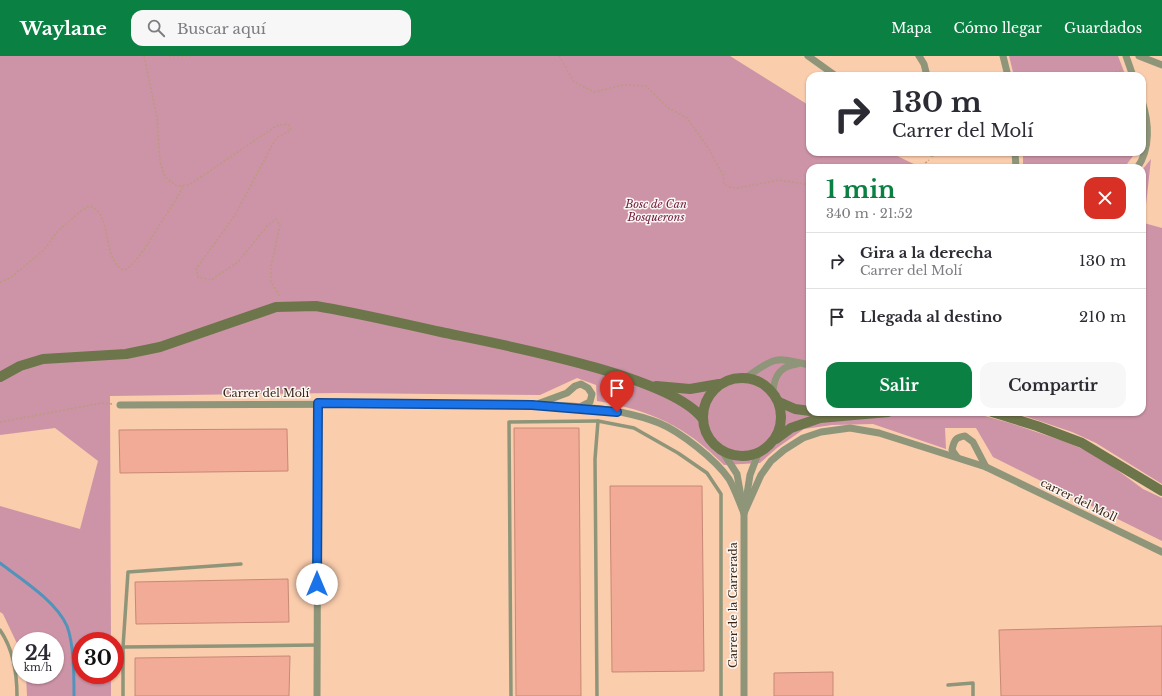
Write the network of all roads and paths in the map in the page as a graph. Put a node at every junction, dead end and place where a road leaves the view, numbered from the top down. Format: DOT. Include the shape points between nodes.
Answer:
graph roads {
  1 [pos="144,56"];
  2 [pos="169,56"];
  3 [pos="190,56"];
  4 [pos="559,56"];
  5 [pos="808,56"];
  6 [pos="919,56"];
  7 [pos="1003,56"];
  8 [pos="1126,56"];
  9 [pos="1139,56"];
  10 [pos="1162,65"];
  11 [pos="1130,67"];
  12 [pos="830,72"];
  13 [pos="926,72"];
  14 [pos="1007,72"];
  15 [pos="1116,72"];
  16 [pos="1132,72"];
  17 [pos="1146,119"];
  18 [pos="1146,146"];
  19 [pos="930,156"];
  20 [pos="924,164"];
  21 [pos="806,183"];
  22 [pos="183,186"];
  23 [pos="0,282"];
  24 [pos="285,306"];
  25 [pos="802,363"];
  26 [pos="806,364"];
  27 [pos="0,377"];
  28 [pos="747,377"];
  29 [pos="646,384"];
  30 [pos="719,384"];
  31 [pos="773,392"];
  32 [pos="779,402"];
  33 [pos="318,403"];
  34 [pos="120,405"];
  35 [pos="532,405"];
  36 [pos="580,407"];
  37 [pos="806,410"];
  38 [pos="833,416"];
  39 [pos="848,416"];
  40 [pos="1005,416"];
  41 [pos="838,417"];
  42 [pos="702,418"];
  43 [pos="0,422"];
  44 [pos="598,422"];
  45 [pos="776,439"];
  46 [pos="722,451"];
  47 [pos="758,454"];
  48 [pos="957,457"];
  49 [pos="986,467"];
  50 [pos="1162,491"];
  51 [pos="744,513"];
  52 [pos="1162,552"];
  53 [pos="241,564"];
  54 [pos="0,630"];
  55 [pos="124,632"];
  56 [pos="317,645"];
  57 [pos="124,647"];
  58 [pos="123,684"];
  59 [pos="948,685"];
  60 [pos="17,696"];
  61 [pos="123,696"];
  62 [pos="317,696"];
  63 [pos="512,696"];
  64 [pos="596,696"];
  65 [pos="721,696"];
  66 [pos="744,696"];
  67 [pos="973,696"];
  1 -- 22 [label="path" via="157,118 160,162 165,177 177,186"];
  2 -- 3 [label="path"];
  4 -- 21 [label="path" via="574,82 594,92 623,85 646,86 667,107 687,118 709,149 724,184 729,187 738,188 780,180"];
  5 -- 12 [label="street"];
  6 -- 13 [label="street"];
  7 -- 14 [label="street"];
  8 -- 11 [label="street"];
  9 -- 10 [label="street"];
  11 -- 15 [label="path"];
  11 -- 16 [label="street"];
  17 -- 18 [label="street"];
  19 -- 20 [label="path"];
  22 -- 23 [label="path" via="146,248 127,269 123,270 112,260 103,222 97,210 89,206 80,211 54,236 44,250 10,278"];
  22 -- 24 [label="path" via="190,185 276,126 288,124 291,130 276,138 235,215 196,269 198,277 211,280 238,262 267,226 276,219 280,225 271,266 271,282"];
  24 -- 27 [label="street" via="263,311 160,347 126,354 43,359 20,366"];
  24 -- 29 [label="street" via="316,306 474,339 583,364"];
  25 -- 26 [label="street"];
  25 -- 28 [label="street" via="773,360"];
  25 -- 31 [label="street" via="788,365 778,373"];
  28 -- 30 [label="street"];
  28 -- 31 [label="street"];
  29 -- 30 [label="street" via="690,389"];
  29 -- 42 [label="street" via="685,402"];
  30 -- 42 [label="street" via="709,395"];
  31 -- 32 [label="street"];
  32 -- 37 [label="street"];
  32 -- 45 [label="street" via="781,423"];
  33 -- 34 [label="street, Carrer del Molí"];
  33 -- 35 [label="street, Carrer del Molí"];
  33 -- 56 [label="street"];
  34 -- 43 [label="path" via="102,404"];
  35 -- 36 [label="street, Carrer del Molí"];
  35 -- 36 [label="street, Carrer del Molí" via="552,400 581,384 592,394 590,402"];
  36 -- 51 [label="street, Carrer del Molí" via="617,412 659,423 694,445 716,463 729,480"];
  38 -- 41 [label="street"];
  39 -- 41 [label="street"];
  40 -- 50 [label="street" via="1082,443"];
  41 -- 45 [label="street" via="820,418 791,428"];
  42 -- 46 [label="street" via="710,439"];
  44 -- 63 [label="lane" via="509,422"];
  44 -- 64 [label="lane" via="595,459"];
  44 -- 65 [label="lane" via="634,428 678,453 707,474 721,494"];
  45 -- 47 [label="street"];
  46 -- 47 [label="street" via="739,456"];
  46 -- 51 [label="street, Carrer de la Carrerada" via="737,474"];
  47 -- 51 [label="street, Carrer de la Carrerada" via="750,475"];
  48 -- 49 [label="street"];
  48 -- 49 [label="street" via="952,450 954,441 965,436 973,442"];
  48 -- 51 [label="street" via="879,433 850,428 821,432 803,438 771,460 761,475"];
  49 -- 52 [label="street, carrer del Moll"];
  51 -- 66 [label="street, Carrer de la Carrerada"];
  53 -- 55 [label="lane" via="128,572"];
  54 -- 60 [label="lane" via="16,669"];
  56 -- 57 [label="lane"];
  56 -- 62 [label="street"];
  58 -- 61 [label="lane"];
  59 -- 67 [label="lane" via="973,683"];
}
